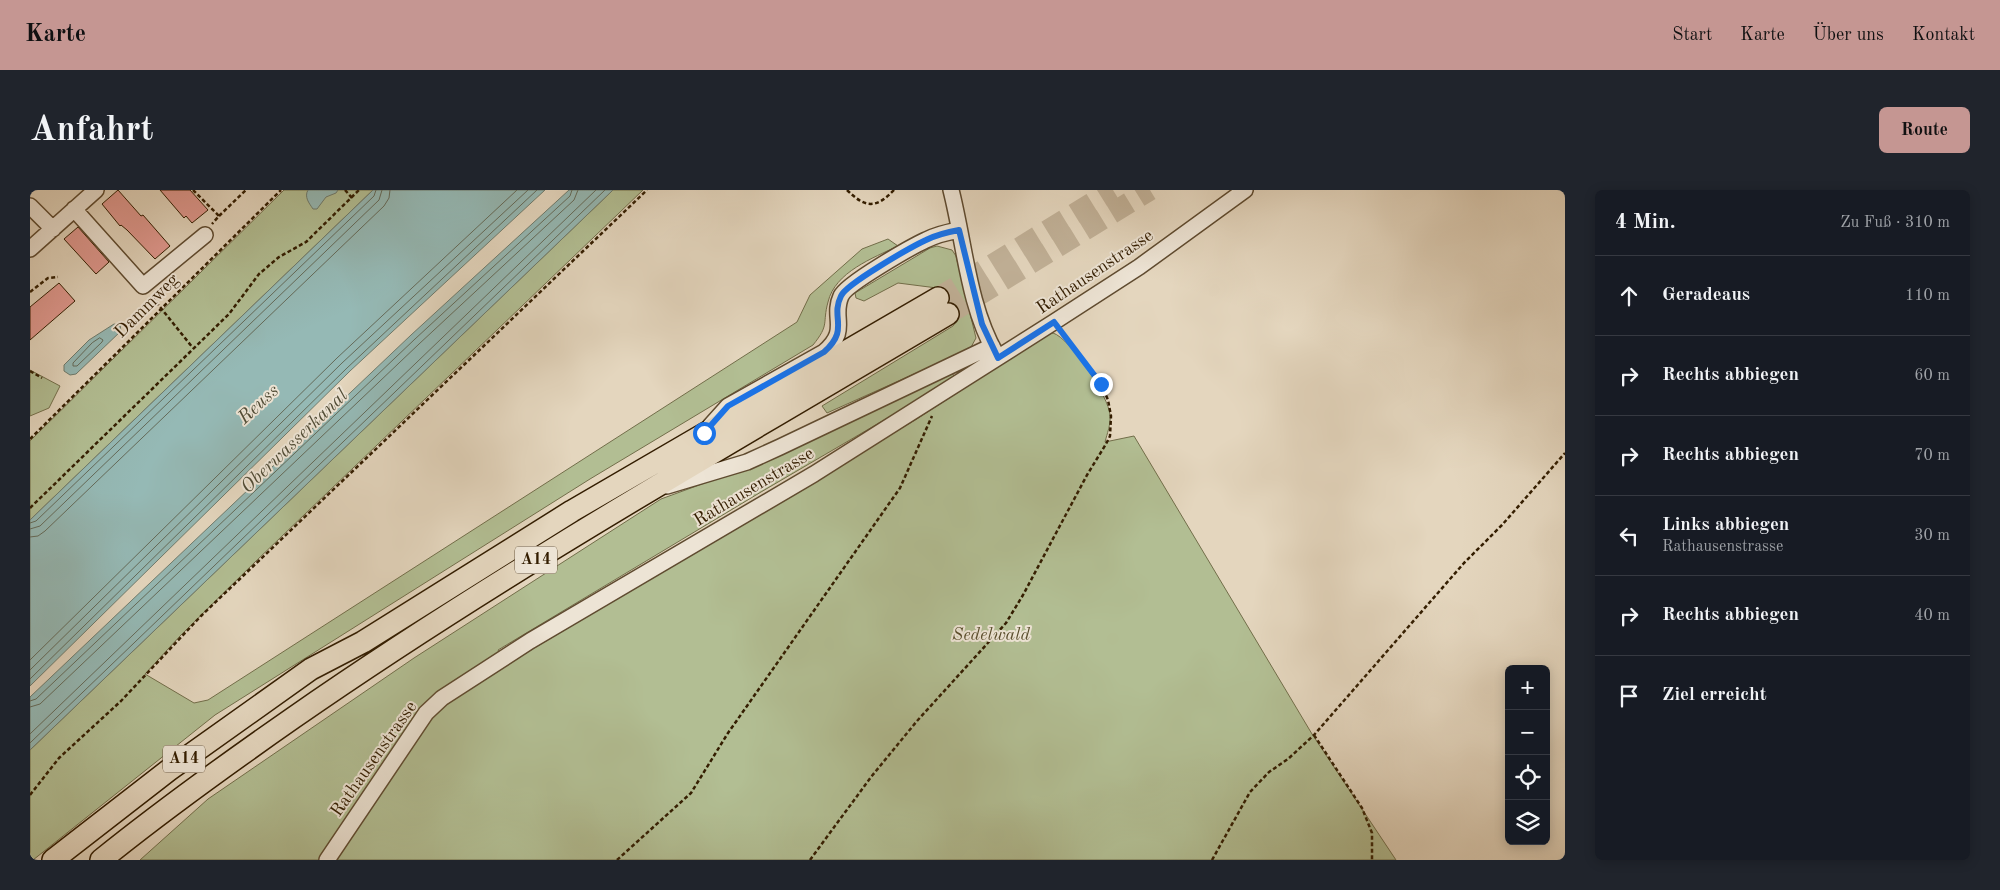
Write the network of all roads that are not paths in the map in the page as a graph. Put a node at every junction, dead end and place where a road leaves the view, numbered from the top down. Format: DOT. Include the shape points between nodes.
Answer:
graph roads {
  1 [pos="96,190"];
  2 [pos="951,190"];
  3 [pos="1245,190"];
  4 [pos="30,206"];
  5 [pos="74,210"];
  6 [pos="53,229"];
  7 [pos="959,230"];
  8 [pos="205,235"];
  9 [pos="30,249"];
  10 [pos="995,352"];
  11 [pos="704,433"];
  12 [pos="649,492"];
  13 [pos="363,642"];
  14 [pos="53,860"];
  15 [pos="70,860"];
  16 [pos="101,860"];
  17 [pos="327,860"];
  1 -- 5 [label="street"];
  2 -- 7 [label="street"];
  3 -- 10 [label="street, Rathausenstrasse" via="1139,267 1054,322"];
  4 -- 6 [label="street"];
  5 -- 6 [label="street"];
  5 -- 8 [label="street" via="143,286"];
  6 -- 9 [label="street"];
  7 -- 10 [label="street" via="982,324"];
  7 -- 11 [label="street" via="926,240 849,285 839,298 839,328 832,345 728,406"];
  10 -- 12 [label="street" via="747,462"];
  10 -- 17 [label="street, Rathausenstrasse" via="941,394 814,474 530,641 442,698 426,713"];
  11 -- 12 [label="highway, A14" via="943,306"];
  11 -- 13 [label="highway, A14"];
  12 -- 16 [label="highway, A14" via="337,688 235,759"];
  13 -- 14 [label="highway, A14" via="311,669 247,714"];
  13 -- 15 [label="highway, A14" via="336,665 176,777"];
}
